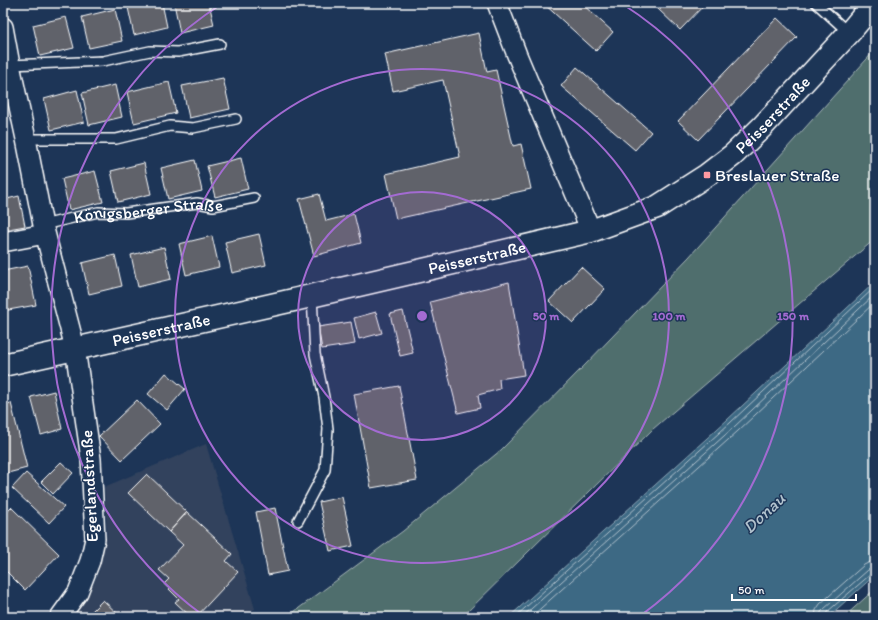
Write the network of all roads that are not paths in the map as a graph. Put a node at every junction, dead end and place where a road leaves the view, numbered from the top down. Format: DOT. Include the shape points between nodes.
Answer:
graph roads {
  1 [pos="497,3"];
  2 [pos="816,3"];
  3 [pos="874,3"];
  4 [pos="3,27"];
  5 [pos="849,32"];
  6 [pos="220,44"];
  7 [pos="10,65"];
  8 [pos="236,118"];
  9 [pos="26,139"];
  10 [pos="254,198"];
  11 [pos="44,229"];
  12 [pos="591,231"];
  13 [pos="3,242"];
  14 [pos="312,296"];
  15 [pos="75,348"];
  16 [pos="3,365"];
  17 [pos="298,521"];
  18 [pos="60,617"];
  1 -- 12 [label="street"];
  2 -- 5 [label="lane"];
  3 -- 5 [label="street, Peisserstraße"];
  4 -- 7 [label="street"];
  5 -- 12 [label="street, Peisserstraße" via="733,155 657,207"];
  6 -- 7 [label="lane" via="178,52 150,51 103,61"];
  7 -- 9 [label="street"];
  8 -- 9 [label="lane" via="193,128 170,126 116,139"];
  9 -- 11 [label="street"];
  10 -- 11 [label="lane, Königsberger Straße" via="212,206 197,202 126,213 98,212"];
  11 -- 13 [label="street"];
  11 -- 15 [label="street"];
  12 -- 14 [label="street, Peisserstraße"];
  14 -- 15 [label="street, Peisserstraße"];
  14 -- 17 [label="lane" via="314,354 328,429 325,470"];
  15 -- 16 [label="street, Peisserstraße"];
  15 -- 18 [label="street, Egerlandstraße" via="91,459 95,539 78,592"];
}
